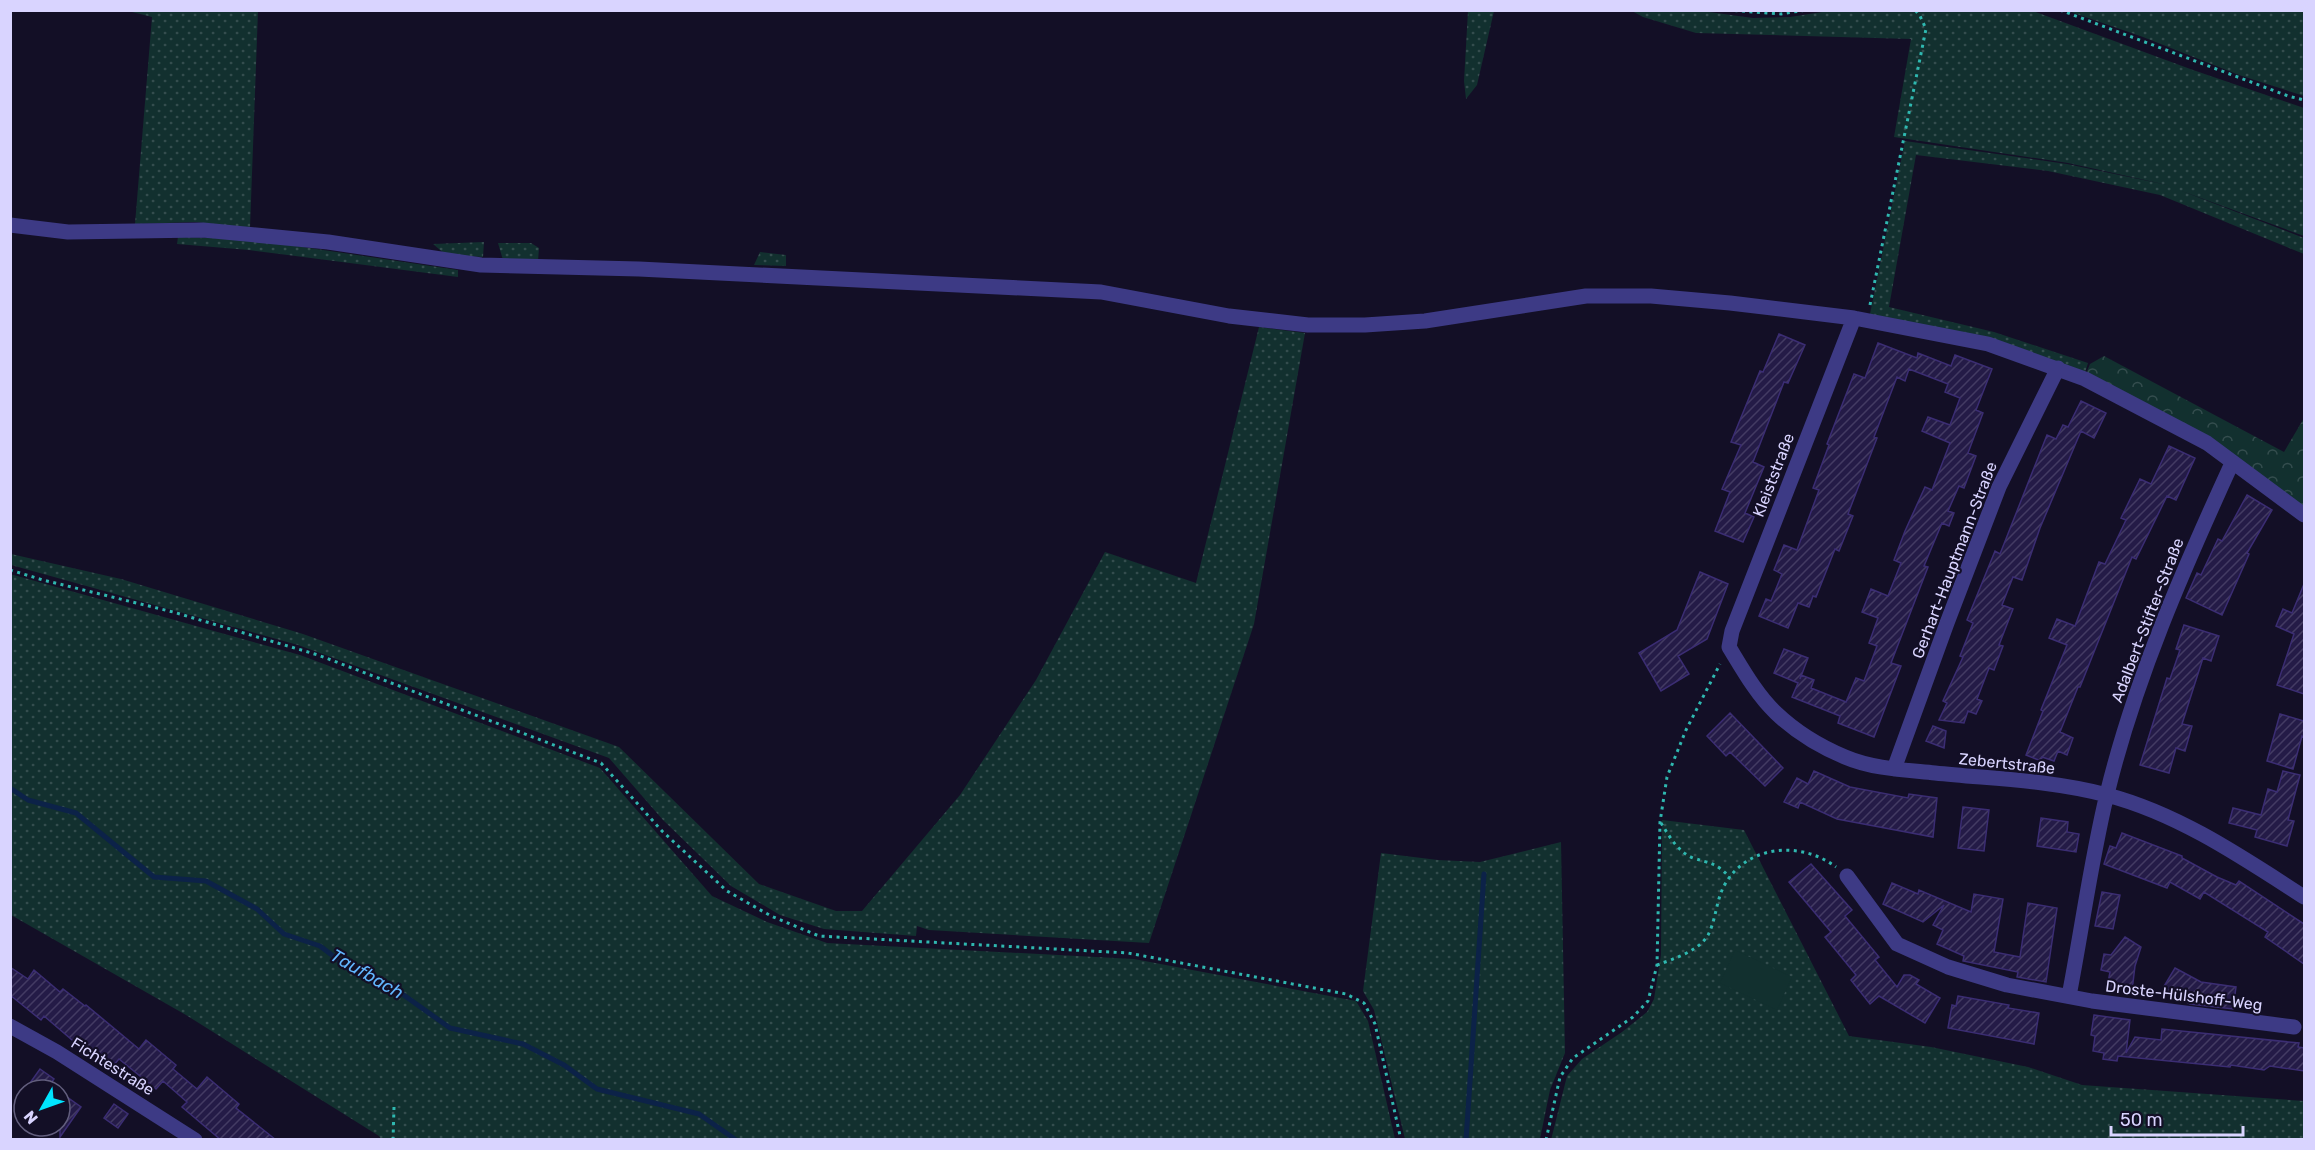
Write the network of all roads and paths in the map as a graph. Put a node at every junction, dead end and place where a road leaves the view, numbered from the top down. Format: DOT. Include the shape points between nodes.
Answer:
graph roads {
  1 [pos="1727,10"];
  2 [pos="1806,10"];
  3 [pos="1915,10"];
  4 [pos="2060,10"];
  5 [pos="2304,100"];
  6 [pos="10,225"];
  7 [pos="1860,319"];
  8 [pos="2058,368"];
  9 [pos="2232,463"];
  10 [pos="2304,515"];
  11 [pos="10,570"];
  12 [pos="1729,646"];
  13 [pos="1894,769"];
  14 [pos="2107,795"];
  15 [pos="1660,822"];
  16 [pos="1847,876"];
  17 [pos="1730,877"];
  18 [pos="2304,897"];
  19 [pos="1657,965"];
  20 [pos="2069,996"];
  21 [pos="10,1026"];
  22 [pos="2294,1027"];
  23 [pos="394,1107"];
  24 [pos="195,1140"];
  25 [pos="393,1140"];
  26 [pos="1401,1140"];
  27 [pos="1546,1140"];
  1 -- 2 [label="path" via="1780,14"];
  3 -- 7 [label="path" via="1926,29"];
  4 -- 5 [label="path"];
  6 -- 7 [label="street" via="68,232 203,230 328,242 481,265 1101,292 1229,316 1308,325 1425,321 1586,296 1651,296"];
  7 -- 8 [label="street" via="1988,344"];
  7 -- 12 [label="street, Kleiststraße"];
  8 -- 9 [label="street" via="2207,443"];
  8 -- 13 [label="street, Gerhart-Hauptmann-Straße" via="1999,488"];
  9 -- 10 [label="street"];
  9 -- 14 [label="street, Adalbert-Stifter-Straße" via="2180,575 2130,713"];
  11 -- 26 [label="path" via="318,655 601,763 662,831 727,891 771,916 819,936 1128,953 1346,994 1364,1003 1375,1024"];
  12 -- 13 [label="street, Zebertstraße" via="1749,680 1776,713 1804,735 1846,758"];
  12 -- 15 [label="path" via="1666,777"];
  13 -- 14 [label="street, Zebertstraße" via="2050,784"];
  14 -- 18 [label="street, Zebertstraße" via="2156,811 2219,842"];
  14 -- 20 [label="street"];
  15 -- 17 [label="path" via="1678,848 1691,858 1720,867"];
  15 -- 19 [label="path"];
  16 -- 17 [label="path" via="1833,864 1788,850 1770,850 1751,858"];
  16 -- 20 [label="street, Droste-Hülshoff-Weg" via="1897,944 1948,967 2007,985"];
  17 -- 19 [label="path" via="1707,936 1689,951"];
  19 -- 27 [label="path" via="1648,1001 1642,1009 1573,1058 1560,1077"];
  20 -- 22 [label="street, Droste-Hülshoff-Weg"];
  21 -- 24 [label="street, Fichtestraße"];
  23 -- 25 [label="path"];
}
